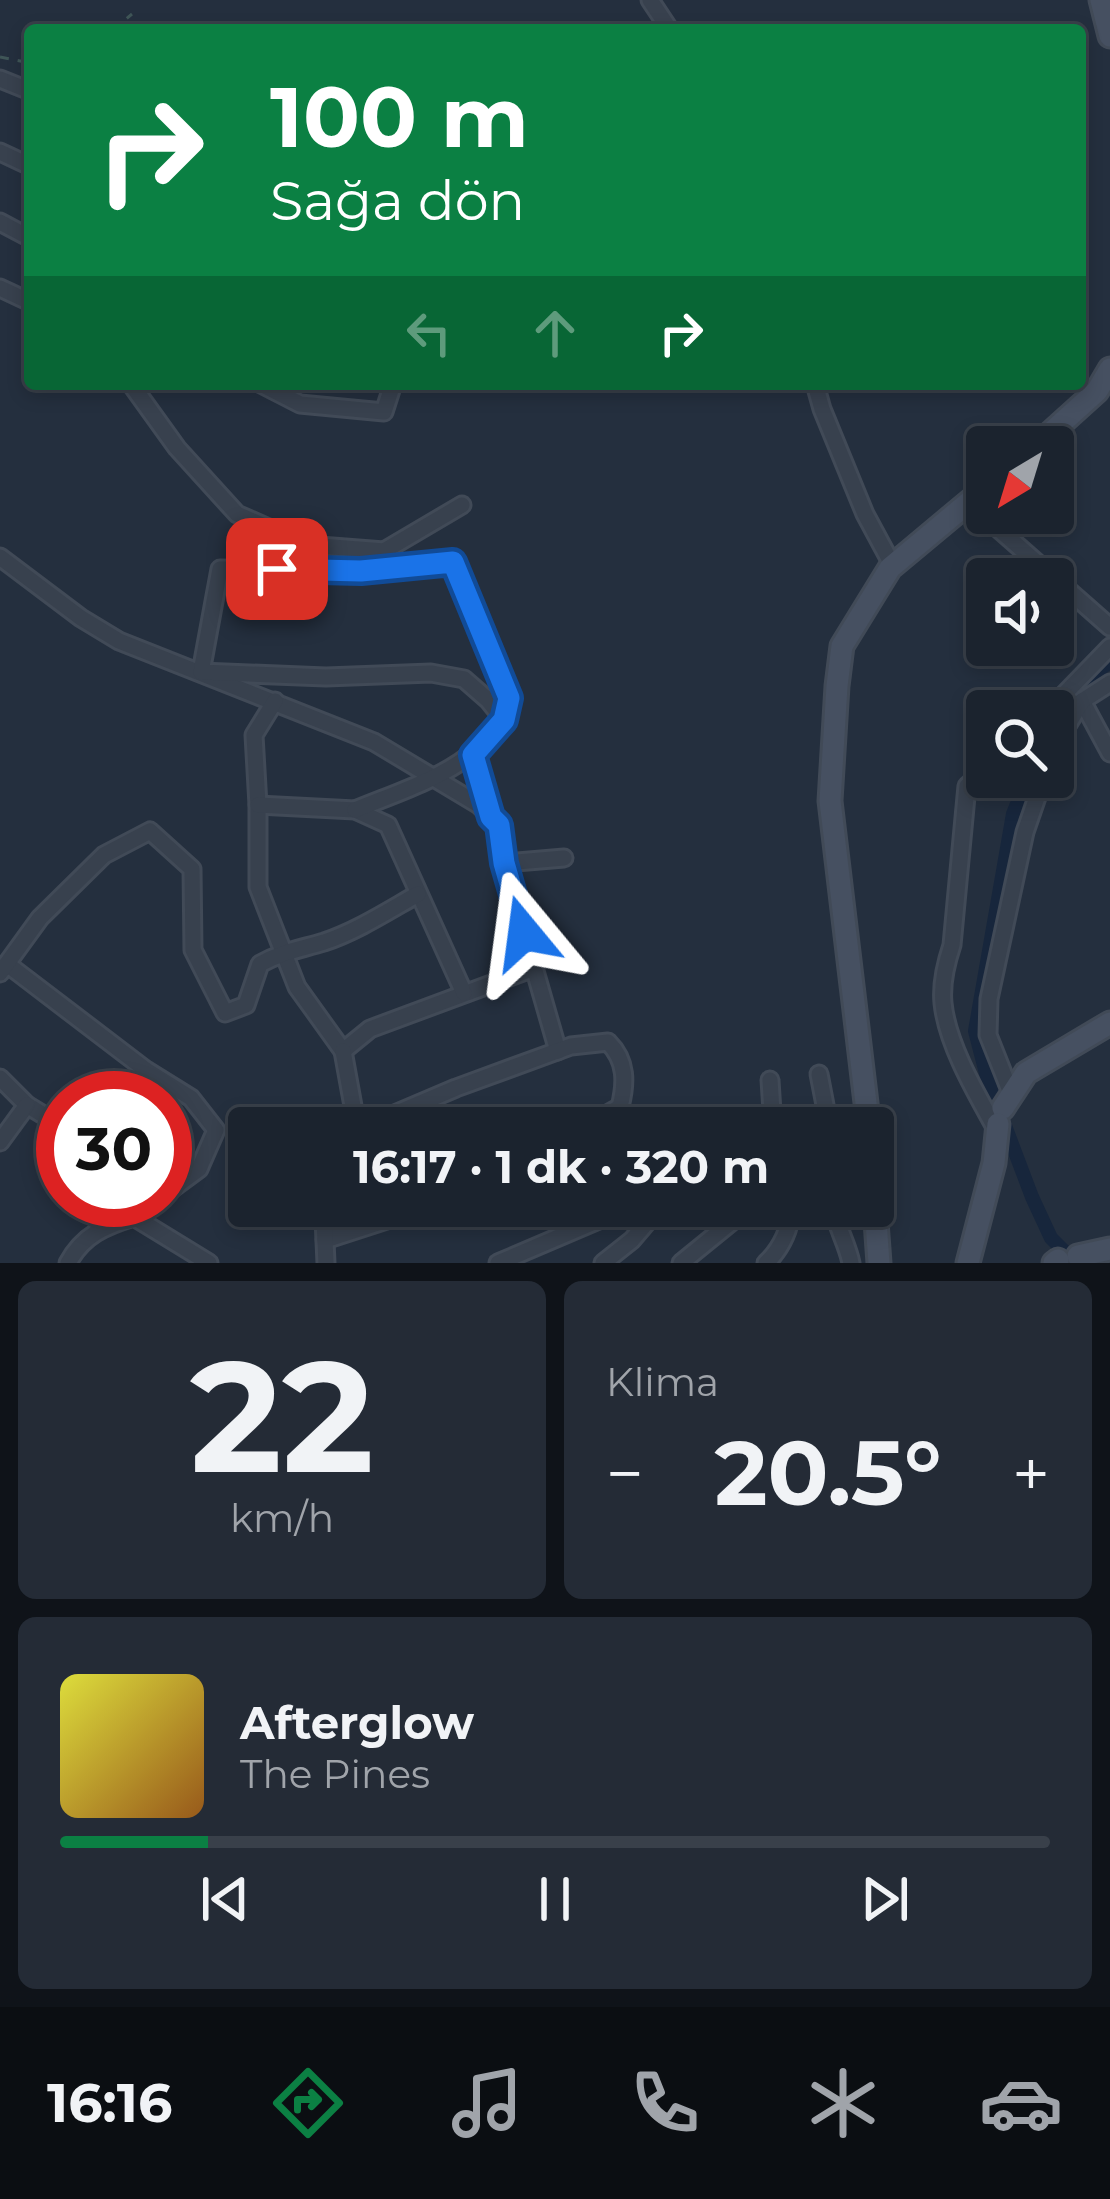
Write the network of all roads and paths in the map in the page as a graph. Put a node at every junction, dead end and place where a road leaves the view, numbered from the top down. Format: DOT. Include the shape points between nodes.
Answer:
graph roads {
  1 [pos="1101,0"];
  2 [pos="132,14"];
  3 [pos="120,24"];
  4 [pos="1110,36"];
  5 [pos="1110,369"];
  6 [pos="135,390"];
  7 [pos="273,390"];
  8 [pos="390,390"];
  9 [pos="817,390"];
  10 [pos="1058,426"];
  11 [pos="966,504"];
  12 [pos="462,506"];
  13 [pos="1004,534"];
  14 [pos="0,557"];
  15 [pos="893,566"];
  16 [pos="1110,627"];
  17 [pos="1110,646"];
  18 [pos="202,673"];
  19 [pos="1110,683"];
  20 [pos="1068,690"];
  21 [pos="275,701"];
  22 [pos="1082,701"];
  23 [pos="1074,714"];
  24 [pos="504,720"];
  25 [pos="1110,753"];
  26 [pos="473,755"];
  27 [pos="433,777"];
  28 [pos="967,798"];
  29 [pos="1037,798"];
  30 [pos="258,805"];
  31 [pos="355,811"];
  32 [pos="491,817"];
  33 [pos="564,859"];
  34 [pos="504,863"];
  35 [pos="418,894"];
  36 [pos="282,951"];
  37 [pos="534,968"];
  38 [pos="3,969"];
  39 [pos="464,993"];
  40 [pos="1110,1023"];
  41 [pos="344,1051"];
  42 [pos="558,1051"];
  43 [pos="148,1071"];
  44 [pos="819,1074"];
  45 [pos="0,1078"];
  46 [pos="770,1080"];
  47 [pos="192,1099"];
  48 [pos="27,1105"];
  49 [pos="356,1107"];
  50 [pos="410,1107"];
  51 [pos="620,1107"];
  52 [pos="772,1107"];
  53 [pos="825,1107"];
  54 [pos="866,1107"];
  55 [pos="36,1110"];
  56 [pos="1002,1114"];
  57 [pos="0,1142"];
  58 [pos="192,1175"];
  59 [pos="101,1227"];
  60 [pos="150,1227"];
  61 [pos="326,1227"];
  62 [pos="365,1227"];
  63 [pos="583,1227"];
  64 [pos="643,1227"];
  65 [pos="725,1227"];
  66 [pos="787,1227"];
  67 [pos="838,1227"];
  68 [pos="877,1227"];
  69 [pos="98,1228"];
  70 [pos="325,1240"];
  71 [pos="848,1257"];
  72 [pos="68,1263"];
  73 [pos="209,1263"];
  74 [pos="326,1263"];
  75 [pos="498,1263"];
  76 [pos="603,1263"];
  77 [pos="681,1263"];
  78 [pos="766,1263"];
  79 [pos="880,1263"];
  80 [pos="968,1263"];
  1 -- 4 [label="main road"];
  2 -- 3 [label="path"];
  5 -- 10 [label="main road"];
  6 -- 12 [label="street" via="237,514 307,545 384,551"];
  7 -- 8 [label="street" via="300,404 384,412"];
  9 -- 15 [label="street"];
  11 -- 15 [label="main road"];
  13 -- 16 [label="street"];
  14 -- 18 [label="street" via="119,641"];
  15 -- 54 [label="main road" via="842,646 830,801"];
  17 -- 20 [label="street"];
  18 -- 21 [label="street"];
  18 -- 24 [label="street" via="431,673 464,679"];
  18 -- 24 [label="street" via="220,568 361,571 453,562 509,698"];
  19 -- 22 [label="street"];
  21 -- 27 [label="street"];
  21 -- 30 [label="street" via="254,735"];
  22 -- 23 [label="street"];
  22 -- 25 [label="street"];
  24 -- 26 [label="street"];
  26 -- 27 [label="street"];
  26 -- 32 [label="street"];
  27 -- 31 [label="street"];
  27 -- 32 [label="street"];
  28 -- 56 [label="street" via="942,1000 947,1027"];
  29 -- 56 [label="street" via="989,999"];
  30 -- 31 [label="street"];
  30 -- 36 [label="street" via="258,887"];
  31 -- 35 [label="street" via="388,825"];
  32 -- 34 [label="street"];
  33 -- 34 [label="street"];
  34 -- 37 [label="street"];
  35 -- 36 [label="street" via="325,941"];
  35 -- 39 [label="street"];
  36 -- 38 [label="street" via="260,964 246,1006 225,1013 193,950 192,869 150,831 104,855 40,918"];
  36 -- 41 [label="street" via="297,987"];
  37 -- 39 [label="street"];
  37 -- 42 [label="street"];
  38 -- 43 [label="street"];
  39 -- 41 [label="street" via="370,1029"];
  40 -- 56 [label="main road" via="1026,1073"];
  41 -- 49 [label="street"];
  42 -- 50 [label="street"];
  42 -- 51 [label="street" via="608,1042 626,1082"];
  44 -- 53 [label="street"];
  45 -- 48 [label="street"];
  46 -- 52 [label="street"];
  47 -- 58 [label="street" via="216,1130"];
  48 -- 55 [label="street"];
  48 -- 57 [label="street"];
  56 -- 80 [label="main road"];
  59 -- 69 [label="street"];
  60 -- 73 [label="street"];
  61 -- 70 [label="street"];
  62 -- 70 [label="street"];
  63 -- 75 [label="street"];
  64 -- 76 [label="street"];
  65 -- 77 [label="street"];
  66 -- 78 [label="street"];
  67 -- 71 [label="street"];
  68 -- 79 [label="main road"];
  69 -- 72 [label="street"];
  70 -- 74 [label="street"];
}
